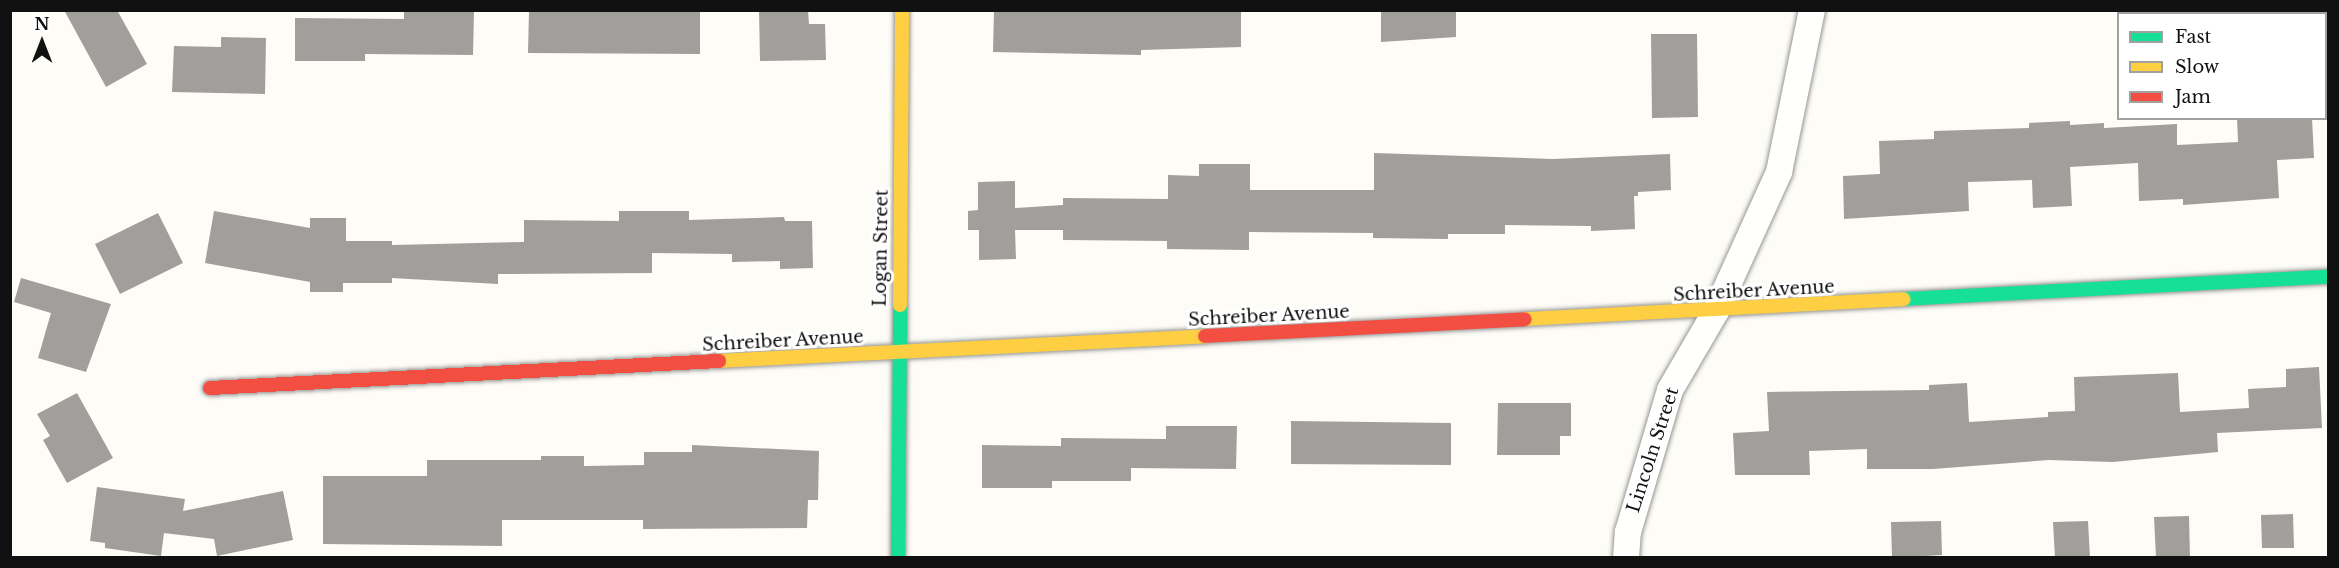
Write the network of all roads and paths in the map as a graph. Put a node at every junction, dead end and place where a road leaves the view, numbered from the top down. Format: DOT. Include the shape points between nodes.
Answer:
graph roads {
  1 [pos="902,10"];
  2 [pos="1812,10"];
  3 [pos="2328,278"];
  4 [pos="1716,311"];
  5 [pos="897,352"];
  6 [pos="210,388"];
  7 [pos="898,558"];
  8 [pos="1626,558"];
  1 -- 5 [label="street, Logan Street"];
  2 -- 4 [label="street, Lincoln Street" via="1779,172"];
  3 -- 4 [label="street, Schreiber Avenue"];
  4 -- 5 [label="street, Schreiber Avenue"];
  4 -- 8 [label="street, Lincoln Street" via="1670,390 1628,532"];
  5 -- 6 [label="street, Schreiber Avenue"];
  5 -- 7 [label="street, Logan Street"];
}
